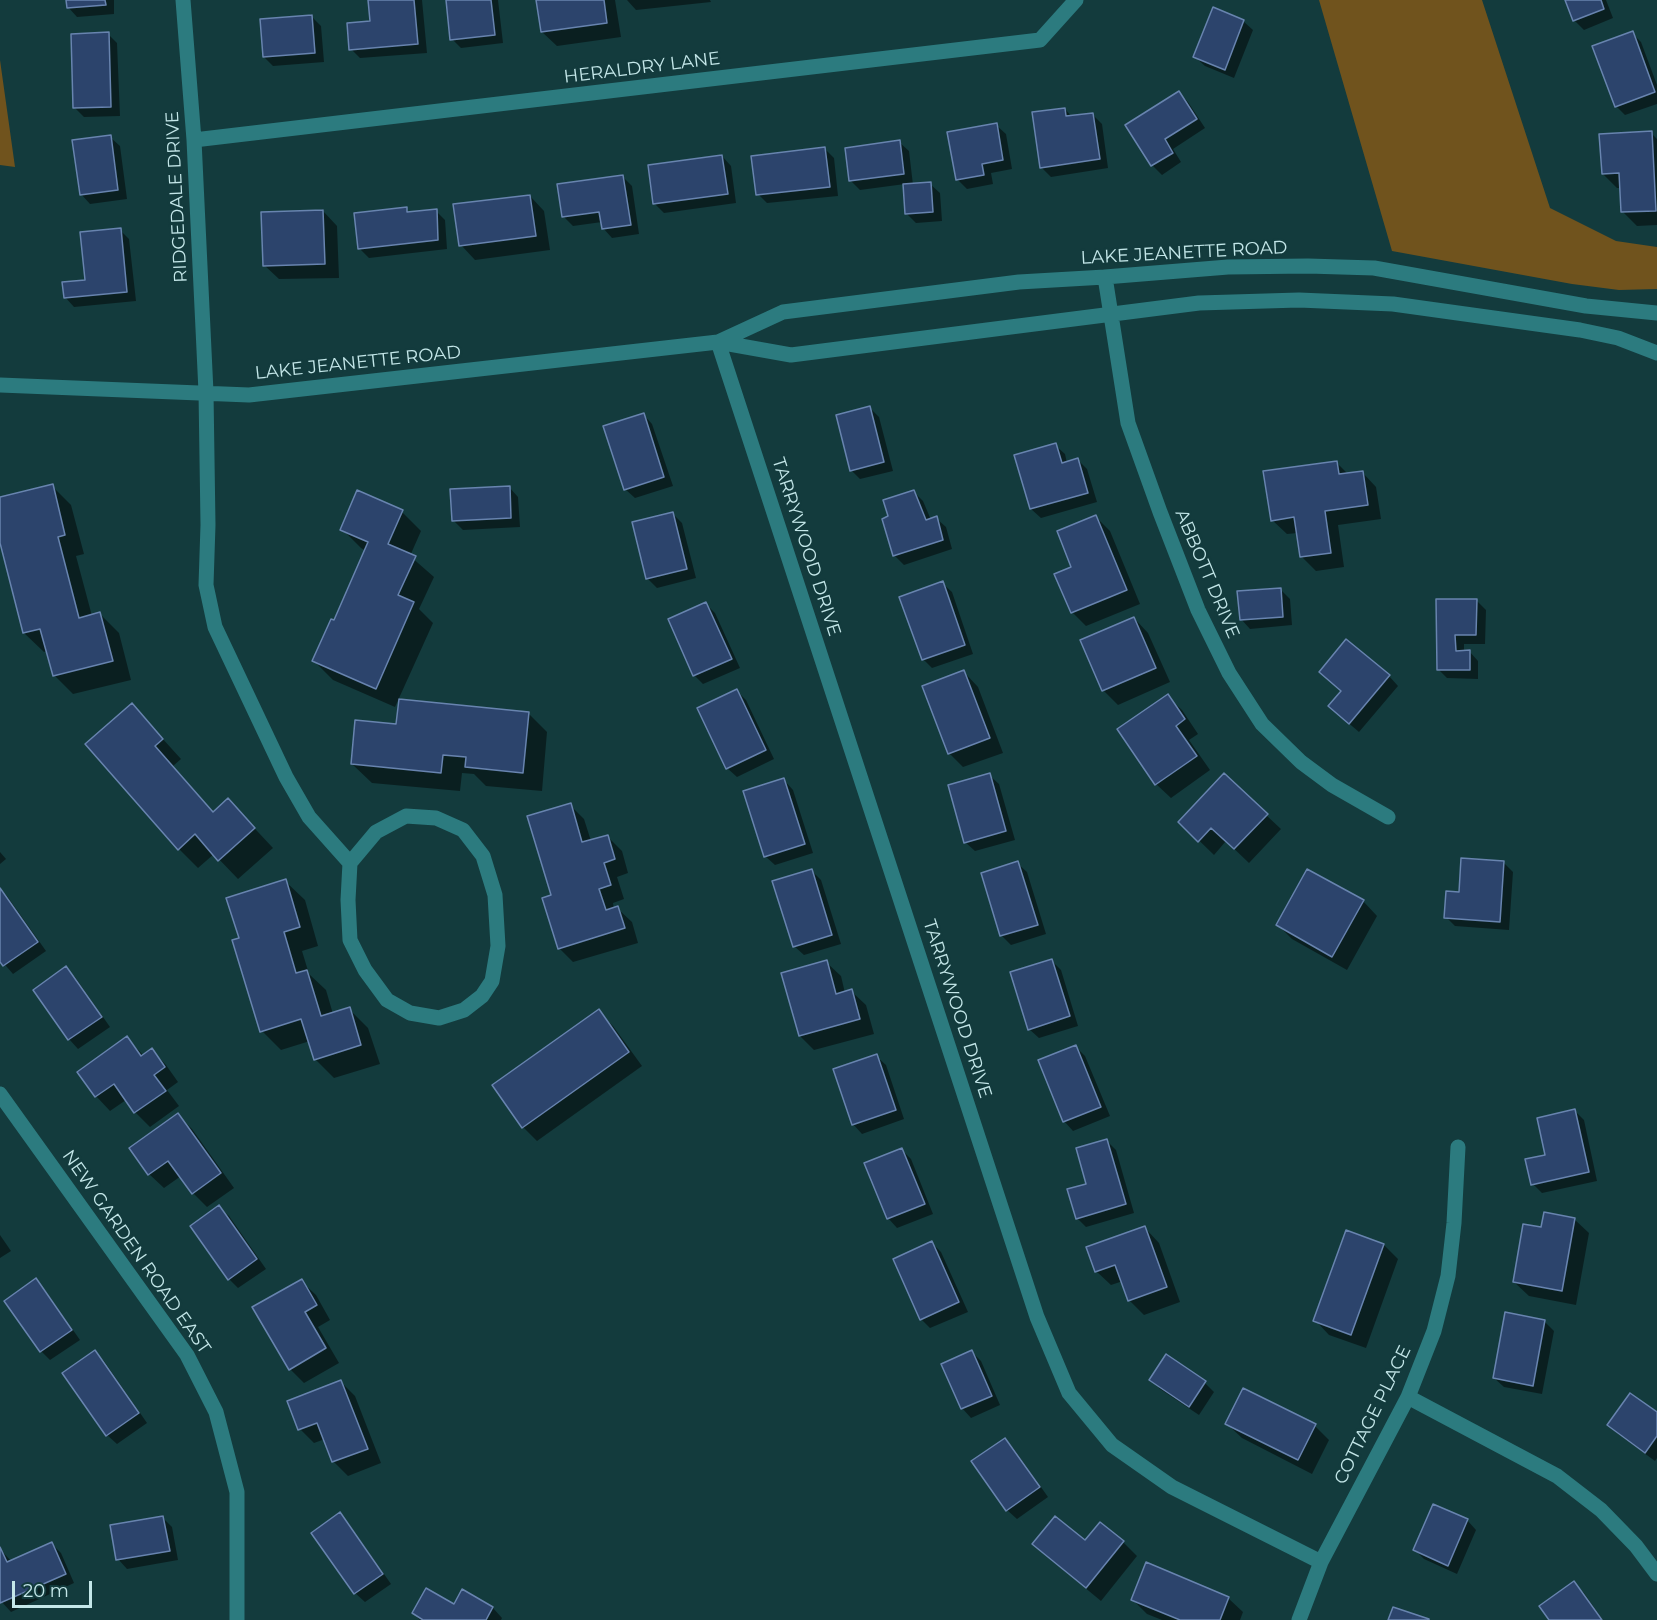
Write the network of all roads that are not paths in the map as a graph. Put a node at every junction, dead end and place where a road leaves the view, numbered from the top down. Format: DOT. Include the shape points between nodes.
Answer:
graph roads {
  1 [pos="183,0"];
  2 [pos="1076,0"];
  3 [pos="194,140"];
  4 [pos="1105,277"];
  5 [pos="1657,313"];
  6 [pos="1110,314"];
  7 [pos="718,342"];
  8 [pos="1657,353"];
  9 [pos="0,385"];
  10 [pos="206,392"];
  11 [pos="1388,816"];
  12 [pos="350,863"];
  13 [pos="0,1094"];
  14 [pos="1458,1147"];
  15 [pos="1408,1396"];
  16 [pos="1321,1562"];
  17 [pos="1657,1574"];
  18 [pos="237,1620"];
  19 [pos="1299,1620"];
  1 -- 3 [label="street, RIDGEDALE DRIVE"];
  2 -- 3 [label="street, HERALDRY LANE" via="1040,40"];
  3 -- 10 [label="street, RIDGEDALE DRIVE"];
  4 -- 5 [label="street, LAKE JEANETTE ROAD" via="1228,267 1374,268 1586,306"];
  4 -- 6 [label="street, ABBOTT DRIVE"];
  4 -- 7 [label="street, LAKE JEANETTE ROAD" via="1019,282 783,312"];
  6 -- 7 [label="street, LAKE JEANETTE ROAD" via="791,355"];
  6 -- 8 [label="street, LAKE JEANETTE ROAD" via="1203,303 1299,300 1393,304 1580,330 1618,338"];
  6 -- 11 [label="street, ABBOTT DRIVE" via="1128,423 1198,610 1229,673 1262,724 1301,762 1332,785"];
  7 -- 10 [label="street, LAKE JEANETTE ROAD" via="249,395"];
  7 -- 16 [label="street, TARRYWOOD DRIVE" via="1037,1317 1069,1393 1112,1445 1172,1487"];
  9 -- 10 [label="street, LAKE JEANETTE ROAD"];
  10 -- 12 [label="street, RIDGEDALE DRIVE" via="206,585 215,627 285,777 309,817"];
  12 -- 12 [label="street" via="376,832 406,816 436,818 463,830 483,856 495,895 498,946 492,981 482,996 464,1010 439,1018 411,1013 387,1000 350,940"];
  13 -- 18 [label="street, NEW GARDEN ROAD EAST" via="187,1354 216,1412 237,1492"];
  14 -- 15 [label="street, COTTAGE PLACE" via="1448,1276 1434,1331"];
  15 -- 16 [label="street, COTTAGE PLACE"];
  15 -- 17 [label="street" via="1557,1476 1601,1510"];
  16 -- 19 [label="street, COTTAGE PLACE"];
}
